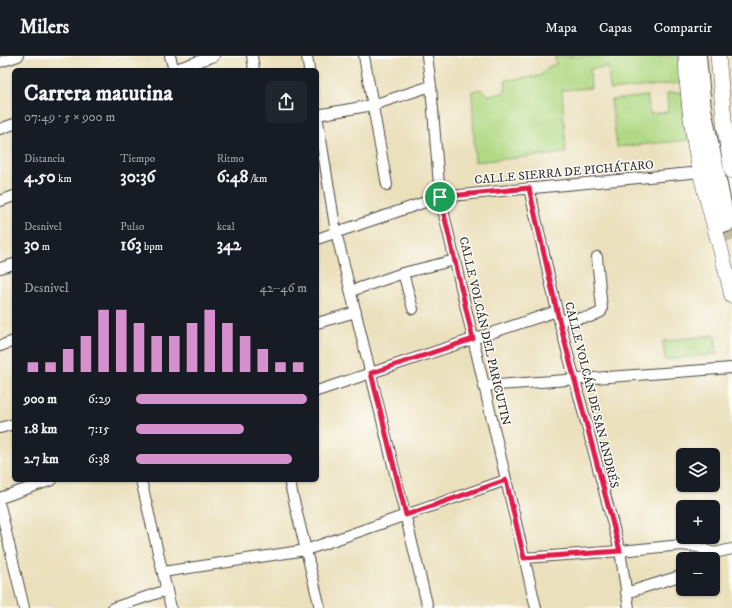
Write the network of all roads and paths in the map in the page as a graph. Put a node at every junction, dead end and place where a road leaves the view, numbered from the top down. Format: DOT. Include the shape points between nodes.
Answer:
graph roads {
  1 [pos="18,56"];
  2 [pos="170,56"];
  3 [pos="214,56"];
  4 [pos="252,56"];
  5 [pos="307,56"];
  6 [pos="364,56"];
  7 [pos="427,56"];
  8 [pos="686,56"];
  9 [pos="697,56"];
  10 [pos="707,56"];
  11 [pos="718,56"];
  12 [pos="0,62"];
  13 [pos="173,68"];
  14 [pos="180,68"];
  15 [pos="254,68"];
  16 [pos="309,68"];
  17 [pos="431,86"];
  18 [pos="373,105"];
  19 [pos="732,114"];
  20 [pos="319,115"];
  21 [pos="12,125"];
  22 [pos="319,127"];
  23 [pos="0,129"];
  24 [pos="725,130"];
  25 [pos="732,171"];
  26 [pos="700,172"];
  27 [pos="387,185"];
  28 [pos="529,188"];
  29 [pos="12,197"];
  30 [pos="440,197"];
  31 [pos="0,201"];
  32 [pos="729,219"];
  33 [pos="336,232"];
  34 [pos="319,237"];
  35 [pos="597,258"];
  36 [pos="455,260"];
  37 [pos="12,265"];
  38 [pos="0,268"];
  39 [pos="403,273"];
  40 [pos="351,291"];
  41 [pos="732,296"];
  42 [pos="413,309"];
  43 [pos="356,312"];
  44 [pos="558,316"];
  45 [pos="319,322"];
  46 [pos="473,339"];
  47 [pos="12,342"];
  48 [pos="0,346"];
  49 [pos="732,368"];
  50 [pos="371,373"];
  51 [pos="574,379"];
  52 [pos="484,386"];
  53 [pos="319,391"];
  54 [pos="12,425"];
  55 [pos="0,428"];
  56 [pos="506,480"];
  57 [pos="46,482"];
  58 [pos="141,482"];
  59 [pos="289,482"];
  60 [pos="0,498"];
  61 [pos="0,506"];
  62 [pos="406,515"];
  63 [pos="732,549"];
  64 [pos="306,550"];
  65 [pos="620,551"];
  66 [pos="705,552"];
  67 [pos="720,553"];
  68 [pos="524,558"];
  69 [pos="163,572"];
  70 [pos="676,577"];
  71 [pos="167,590"];
  72 [pos="626,593"];
  73 [pos="24,608"];
  74 [pos="113,608"];
  75 [pos="171,608"];
  76 [pos="320,608"];
  77 [pos="428,608"];
  78 [pos="536,608"];
  79 [pos="629,608"];
  1 -- 12 [label="street"];
  2 -- 13 [label="street"];
  3 -- 14 [label="street"];
  4 -- 15 [label="street"];
  5 -- 16 [label="street"];
  6 -- 18 [label="street"];
  7 -- 17 [label="street, CALLE VOLCÁN DEL PARICUTIN"];
  8 -- 26 [label="main road" via="687,89"];
  9 -- 32 [label="highway" via="702,109"];
  10 -- 32 [label="highway" via="712,110"];
  11 -- 24 [label="main road"];
  17 -- 18 [label="street"];
  17 -- 30 [label="street, CALLE VOLCÁN DEL PARICUTIN"];
  18 -- 20 [label="street"];
  18 -- 27 [label="street"];
  19 -- 24 [label="main road"];
  21 -- 23 [label="street"];
  22 -- 33 [label="street"];
  24 -- 25 [label="main road"];
  26 -- 28 [label="street, CALLE SIERRA DE PICHÁTARO"];
  26 -- 41 [label="main road"];
  28 -- 30 [label="street, CALLE SIERRA DE PICHÁTARO"];
  28 -- 44 [label="street, CALLE VOLCÁN DE SAN ANDRÉS"];
  29 -- 31 [label="street"];
  30 -- 33 [label="street, CALLE SIERRA DE PICHÁTARO"];
  30 -- 36 [label="street, CALLE VOLCÁN DEL PARICUTIN"];
  33 -- 34 [label="street, CALLE SIERRA DE PICHÁTARO"];
  33 -- 40 [label="street"];
  35 -- 44 [label="street" via="601,312 590,317"];
  36 -- 39 [label="street"];
  36 -- 46 [label="street, CALLE VOLCÁN DEL PARICUTIN"];
  37 -- 38 [label="street"];
  39 -- 40 [label="street"];
  39 -- 42 [label="street"];
  40 -- 43 [label="street"];
  43 -- 45 [label="street"];
  43 -- 50 [label="street"];
  44 -- 46 [label="street"];
  44 -- 51 [label="street, CALLE VOLCÁN DE SAN ANDRÉS"];
  46 -- 50 [label="street"];
  46 -- 52 [label="street, CALLE VOLCÁN DEL PARICUTIN"];
  47 -- 48 [label="street"];
  49 -- 51 [label="street"];
  50 -- 53 [label="street"];
  50 -- 62 [label="street"];
  51 -- 52 [label="street"];
  51 -- 65 [label="street, CALLE VOLCÁN DE SAN ANDRÉS"];
  52 -- 56 [label="street, CALLE VOLCÁN DEL PARICUTIN"];
  54 -- 55 [label="street"];
  56 -- 62 [label="street"];
  56 -- 68 [label="street, CALLE VOLCÁN DEL PARICUTIN"];
  57 -- 60 [label="street"];
  58 -- 69 [label="street"];
  59 -- 64 [label="street"];
  61 -- 73 [label="street"];
  62 -- 64 [label="street"];
  62 -- 77 [label="street"];
  63 -- 67 [label="street"];
  64 -- 69 [label="street"];
  64 -- 76 [label="street"];
  65 -- 66 [label="street" via="682,545 698,547"];
  65 -- 68 [label="street"];
  65 -- 72 [label="street, CALLE VOLCÁN DE SAN ANDRÉS"];
  68 -- 78 [label="street, CALLE VOLCÁN DEL PARICUTIN"];
  69 -- 71 [label="street"];
  70 -- 72 [label="street"];
  71 -- 74 [label="street"];
  71 -- 75 [label="street"];
  72 -- 79 [label="street, CALLE VOLCÁN DE SAN ANDRÉS"];
}
